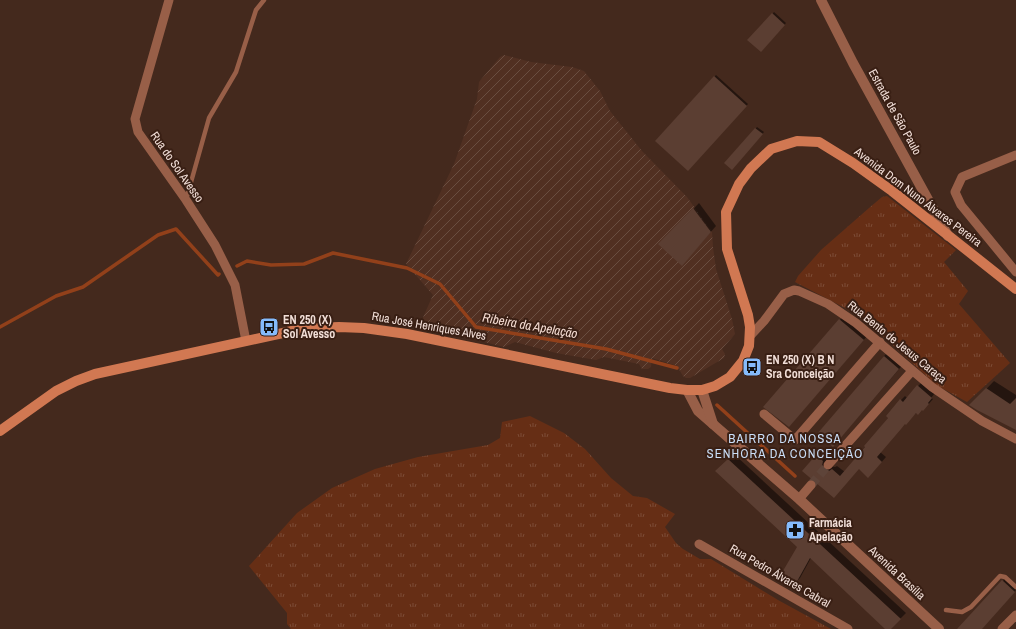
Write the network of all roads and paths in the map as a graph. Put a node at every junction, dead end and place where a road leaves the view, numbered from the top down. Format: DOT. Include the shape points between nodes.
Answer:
graph roads {
  1 [pos="169,0"];
  2 [pos="264,0"];
  3 [pos="821,0"];
  4 [pos="1016,155"];
  5 [pos="186,200"];
  6 [pos="948,236"];
  7 [pos="1016,272"];
  8 [pos="1016,288"];
  9 [pos="751,335"];
  10 [pos="246,341"];
  11 [pos="880,342"];
  12 [pos="912,371"];
  13 [pos="687,390"];
  14 [pos="702,390"];
  15 [pos="764,414"];
  16 [pos="713,424"];
  17 [pos="0,431"];
  18 [pos="1016,439"];
  19 [pos="828,465"];
  20 [pos="811,485"];
  21 [pos="799,499"];
  22 [pos="699,544"];
  23 [pos="1016,587"];
  24 [pos="946,610"];
  25 [pos="1016,615"];
  26 [pos="848,629"];
  27 [pos="939,629"];
  28 [pos="1002,629"];
  1 -- 5 [label="street, Rua do Sol Avesso" via="134,119 138,132"];
  2 -- 5 [label="lane" via="256,10 236,72 209,118"];
  3 -- 6 [label="street, Estrada de São Paulo"];
  4 -- 7 [label="street" via="962,177 955,192 961,205"];
  5 -- 10 [label="street, Rua do Sol Avesso" via="215,245 235,285"];
  6 -- 8 [label="main road, Avenida Dom Nuno Álvares Pereira"];
  6 -- 9 [label="main road, Avenida Dom Nuno Álvares Pereira" via="853,163 819,142 797,140 771,149 739,184 726,212 727,249 748,315"];
  9 -- 11 [label="street, Rua Bento de Jesus Caraça" via="779,298 794,290 828,304"];
  9 -- 14 [label="main road, Avenida Dom Nuno Álvares Pereira" via="746,353 736,371 723,382"];
  10 -- 13 [label="main road, Rua José Henriques Alves" via="314,328 379,330"];
  10 -- 17 [label="main road, Rua José Henriques Alves" via="95,374 56,391"];
  11 -- 12 [label="street, Rua Bento de Jesus Caraça"];
  11 -- 15 [label="street" via="795,440"];
  12 -- 18 [label="street, Rua Bento de Jesus Caraça" via="982,421"];
  12 -- 19 [label="street"];
  13 -- 14 [label="main road, Rua José Henriques Alves"];
  13 -- 16 [label="street, Avenida Brasília" via="698,412"];
  14 -- 16 [label="street"];
  16 -- 21 [label="street, Avenida Brasília"];
  20 -- 21 [label="street"];
  21 -- 27 [label="street, Avenida Brasília"];
  22 -- 26 [label="street, Rua Pedro Álvares Cabral"];
  23 -- 24 [label="lane" via="1005,576 1000,576 972,607 962,612"];
  25 -- 28 [label="street"];
}
